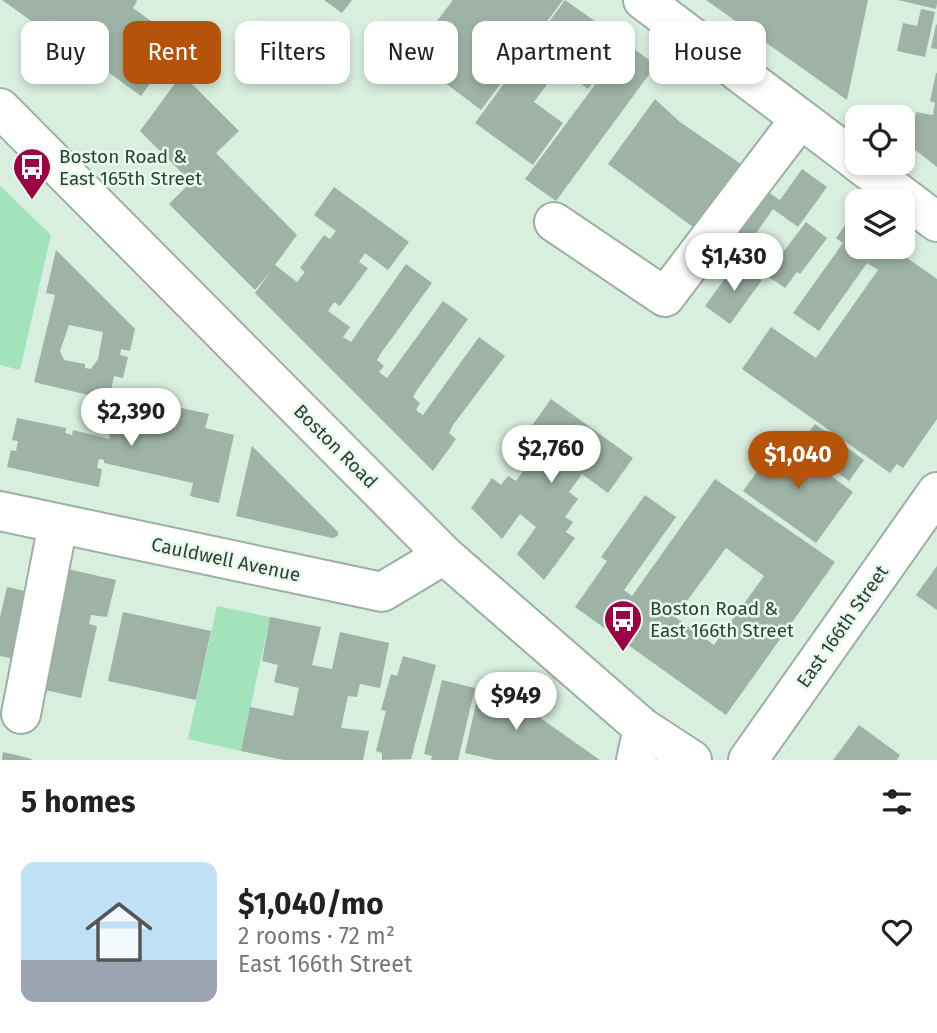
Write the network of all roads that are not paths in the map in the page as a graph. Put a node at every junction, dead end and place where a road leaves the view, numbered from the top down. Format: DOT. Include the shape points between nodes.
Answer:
graph roads {
  1 [pos="643,0"];
  2 [pos="0,108"];
  3 [pos="800,119"];
  4 [pos="845,152"];
  5 [pos="875,175"];
  6 [pos="554,222"];
  7 [pos="937,222"];
  8 [pos="937,492"];
  9 [pos="0,511"];
  10 [pos="58,524"];
  11 [pos="444,555"];
  12 [pos="22,714"];
  13 [pos="640,744"];
  14 [pos="692,760"];
  15 [pos="748,760"];
  1 -- 3 [label="street"];
  2 -- 11 [label="street, Boston Road"];
  3 -- 4 [label="street"];
  3 -- 6 [label="street" via="665,297"];
  5 -- 7 [label="street"];
  8 -- 15 [label="street, East 166th Street"];
  9 -- 10 [label="street, Cauldwell Avenue"];
  10 -- 11 [label="street, Cauldwell Avenue" via="382,592"];
  10 -- 12 [label="street"];
  11 -- 13 [label="street, Boston Road"];
  13 -- 14 [label="street, Boston Road"];
}
